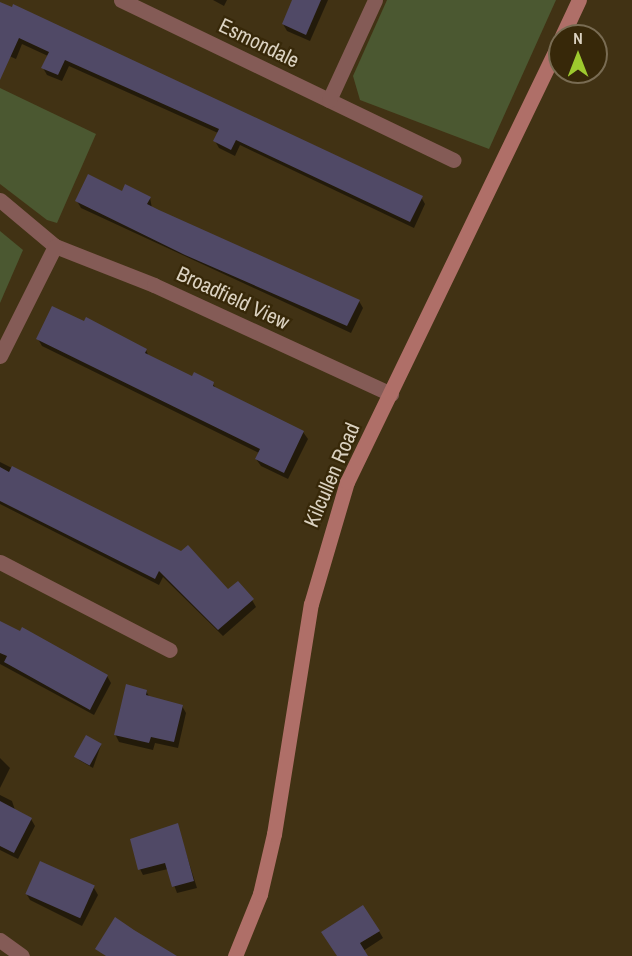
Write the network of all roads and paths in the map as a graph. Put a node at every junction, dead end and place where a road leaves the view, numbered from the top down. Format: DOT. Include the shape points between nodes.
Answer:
graph roads {
  1 [pos="121,0"];
  2 [pos="375,0"];
  3 [pos="579,0"];
  4 [pos="140,4"];
  5 [pos="568,24"];
  6 [pos="548,66"];
  7 [pos="329,100"];
  8 [pos="453,160"];
  9 [pos="0,200"];
  10 [pos="55,246"];
  11 [pos="0,356"];
  12 [pos="391,394"];
  13 [pos="0,562"];
  14 [pos="170,650"];
  15 [pos="0,940"];
  16 [pos="22,956"];
  17 [pos="235,956"];
  1 -- 4 [label="street, Esmondale"];
  2 -- 7 [label="street"];
  3 -- 5 [label="main road"];
  4 -- 7 [label="street, Esmondale"];
  6 -- 12 [label="main road, Kilcullen Road"];
  7 -- 8 [label="street, Esmondale"];
  9 -- 10 [label="street, Broadfield View"];
  10 -- 11 [label="street"];
  10 -- 12 [label="street, Broadfield View" via="154,285"];
  12 -- 17 [label="main road, Kilcullen Road" via="347,482 327,538 311,604 274,834 260,894"];
  13 -- 14 [label="street"];
  15 -- 16 [label="street"];
}
